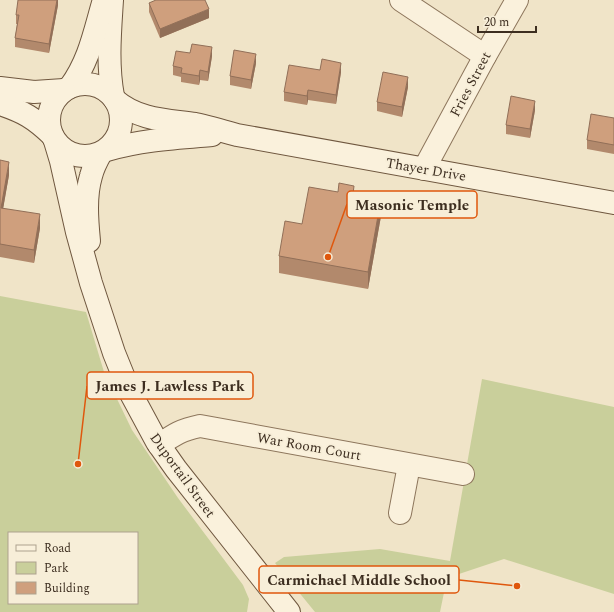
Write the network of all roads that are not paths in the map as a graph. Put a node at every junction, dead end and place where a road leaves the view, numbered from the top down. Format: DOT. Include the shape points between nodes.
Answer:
graph roads {
  1 [pos="104,0"];
  2 [pos="112,0"];
  3 [pos="401,0"];
  4 [pos="517,0"];
  5 [pos="485,56"];
  6 [pos="0,88"];
  7 [pos="67,89"];
  8 [pos="114,98"];
  9 [pos="0,104"];
  10 [pos="237,135"];
  11 [pos="53,138"];
  12 [pos="104,151"];
  13 [pos="424,169"];
  14 [pos="614,203"];
  15 [pos="104,323"];
  16 [pos="160,445"];
  17 [pos="409,465"];
  18 [pos="463,474"];
  19 [pos="400,512"];
  20 [pos="289,612"];
  1 -- 7 [label="street" via="88,55 81,71"];
  2 -- 8 [label="street" via="109,61"];
  3 -- 5 [label="street"];
  4 -- 5 [label="street, Fries Street"];
  5 -- 13 [label="street, Fries Street"];
  6 -- 7 [label="street" via="34,92"];
  7 -- 8 [label="street" via="86,84 98,86"];
  7 -- 11 [label="street" via="55,100 50,111 48,123"];
  8 -- 10 [label="street, Thayer Drive" via="123,107 140,115 211,127"];
  8 -- 12 [label="street" via="120,112 121,124 118,135"];
  9 -- 11 [label="street" via="31,117"];
  10 -- 12 [label="street, Thayer Drive" via="150,141"];
  10 -- 13 [label="street, Thayer Drive"];
  11 -- 12 [label="street" via="68,153 79,156 91,156"];
  11 -- 15 [label="street, Duportail Street" via="61,161 83,258"];
  12 -- 15 [label="street, Duportail Street" via="91,176 88,204 91,255"];
  13 -- 14 [label="street, Thayer Drive"];
  15 -- 16 [label="street, Duportail Street" via="121,372"];
  16 -- 17 [label="street, War Room Court" via="179,432 200,426"];
  16 -- 20 [label="street, Duportail Street" via="176,469"];
  17 -- 18 [label="street, War Room Court"];
  17 -- 19 [label="street"];
}
